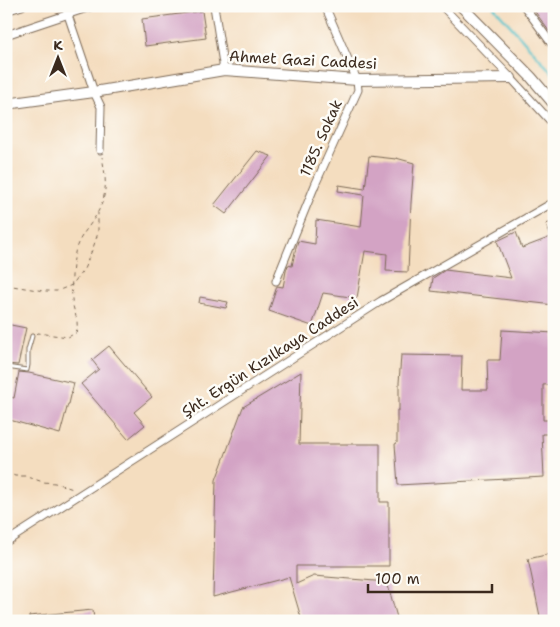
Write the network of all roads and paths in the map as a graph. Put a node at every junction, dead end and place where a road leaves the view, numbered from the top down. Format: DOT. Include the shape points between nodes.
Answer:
graph roads {
  1 [pos="22,6"];
  2 [pos="65,6"];
  3 [pos="92,6"];
  4 [pos="214,6"];
  5 [pos="326,6"];
  6 [pos="442,6"];
  7 [pos="461,6"];
  8 [pos="524,6"];
  9 [pos="6,11"];
  10 [pos="68,15"];
  11 [pos="6,35"];
  12 [pos="554,47"];
  13 [pos="224,70"];
  14 [pos="511,78"];
  15 [pos="358,80"];
  16 [pos="94,92"];
  17 [pos="6,104"];
  18 [pos="554,104"];
  19 [pos="554,125"];
  20 [pos="100,150"];
  21 [pos="554,202"];
  22 [pos="98,212"];
  23 [pos="276,281"];
  24 [pos="6,285"];
  25 [pos="72,285"];
  26 [pos="32,336"];
  27 [pos="6,367"];
  28 [pos="6,472"];
  29 [pos="82,494"];
  30 [pos="6,542"];
  1 -- 9 [label="street"];
  2 -- 10 [label="street"];
  3 -- 10 [label="street"];
  4 -- 13 [label="street"];
  5 -- 15 [label="street"];
  6 -- 14 [label="street"];
  7 -- 18 [label="street"];
  8 -- 12 [label="street"];
  10 -- 11 [label="street"];
  10 -- 16 [label="street"];
  13 -- 15 [label="street, Ahmet Gazi Caddesi"];
  13 -- 16 [label="street, Ahmet Gazi Caddesi"];
  14 -- 15 [label="street, Ahmet Gazi Caddesi"];
  14 -- 19 [label="street"];
  15 -- 23 [label="street, 1185. Sokak" via="358,90"];
  16 -- 17 [label="street, Ahmet Gazi Caddesi"];
  16 -- 20 [label="street" via="101,107"];
  20 -- 22 [label="path" via="106,191"];
  21 -- 29 [label="street, Şht. Ergün Kızılkaya Caddesi" via="380,301"];
  22 -- 25 [label="path" via="98,233 93,248 84,269"];
  22 -- 25 [label="path" via="75,250"];
  24 -- 25 [label="path" via="57,291"];
  25 -- 26 [label="path" via="72,302 78,325 76,333 68,337 38,333"];
  26 -- 27 [label="lane" via="27,370"];
  28 -- 29 [label="path" via="55,483"];
  29 -- 30 [label="street, Şht. Ergün Kızılkaya Caddesi"];
}
